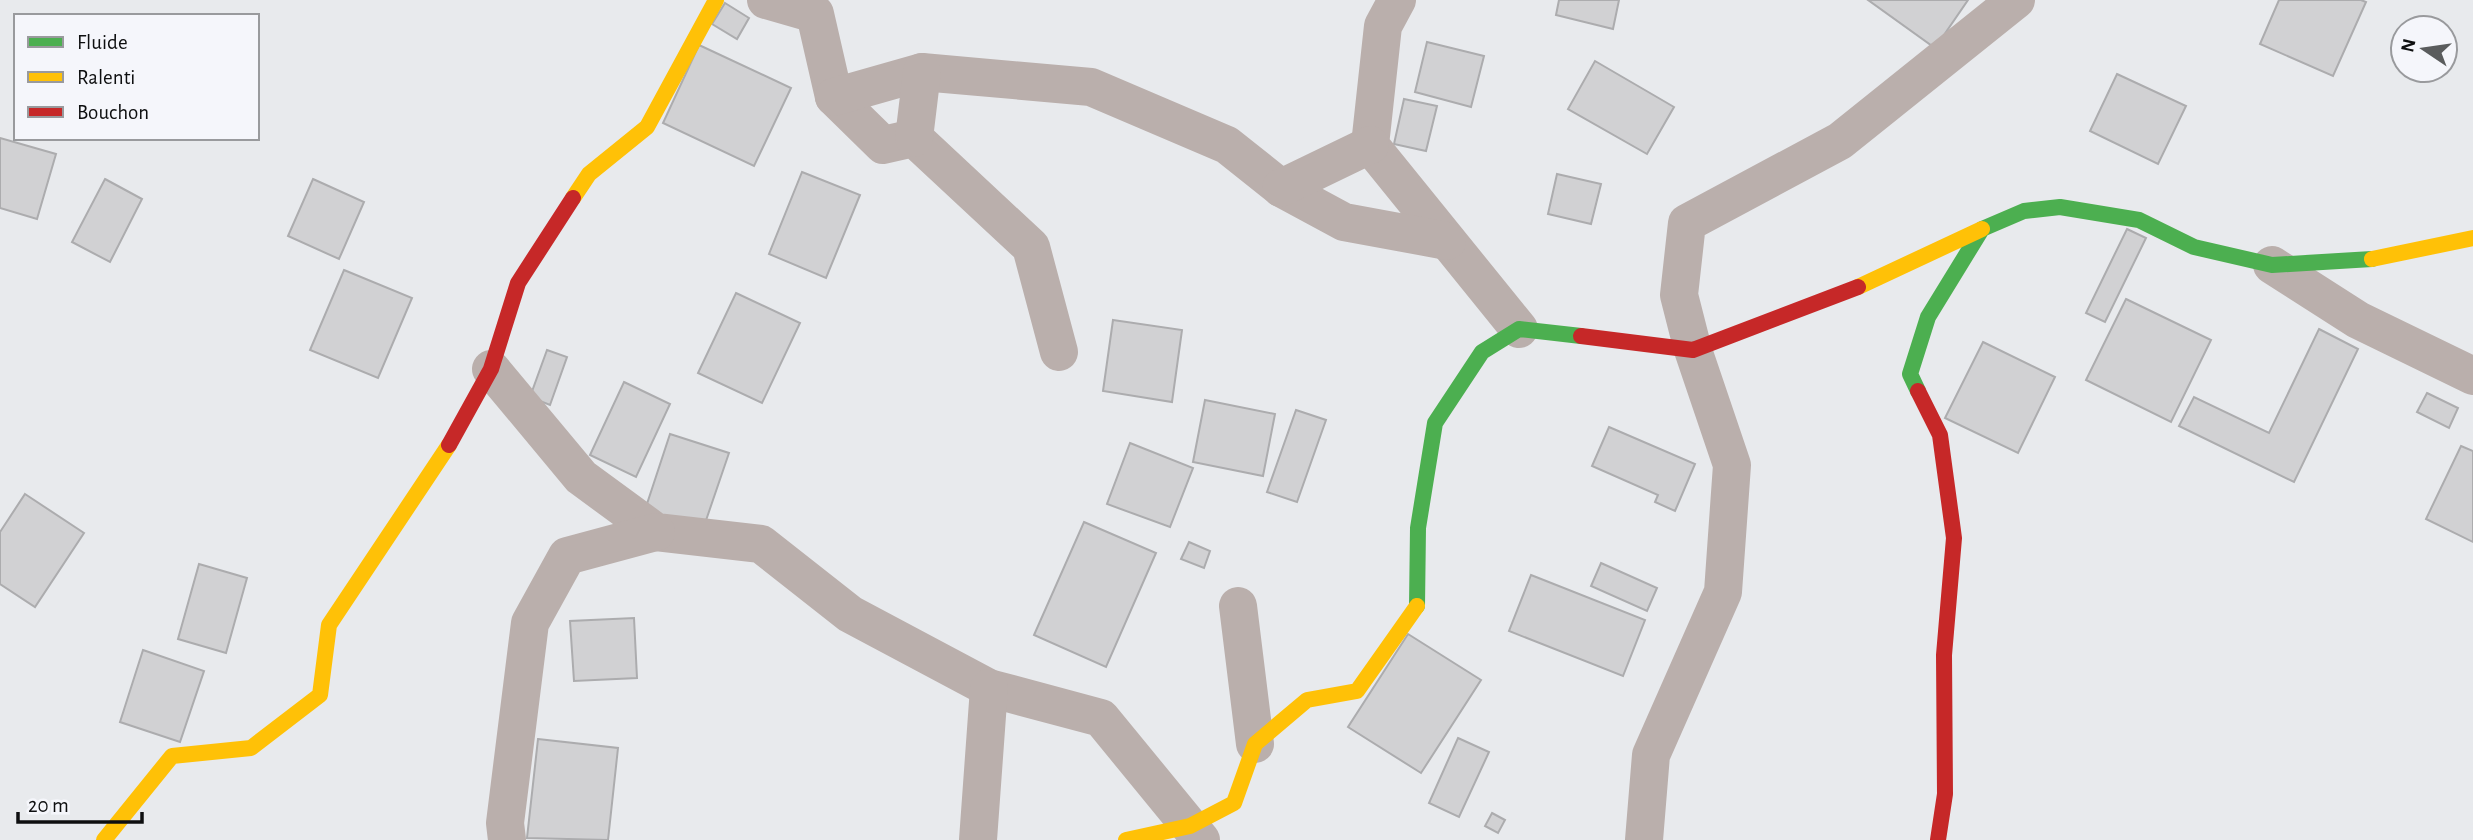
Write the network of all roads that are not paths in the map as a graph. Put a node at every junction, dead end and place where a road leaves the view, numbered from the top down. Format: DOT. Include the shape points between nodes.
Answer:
graph roads {
  1 [pos="716,0"];
  2 [pos="766,0"];
  3 [pos="1397,0"];
  4 [pos="2016,0"];
  5 [pos="922,72"];
  6 [pos="834,97"];
  7 [pos="914,138"];
  8 [pos="1370,145"];
  9 [pos="1281,188"];
  10 [pos="1982,229"];
  11 [pos="2473,238"];
  12 [pos="1447,241"];
  13 [pos="2272,265"];
  14 [pos="1519,329"];
  15 [pos="1693,350"];
  16 [pos="1059,352"];
  17 [pos="491,369"];
  18 [pos="2473,376"];
  19 [pos="656,532"];
  20 [pos="1238,606"];
  21 [pos="989,688"];
  22 [pos="1255,744"];
  23 [pos="1195,833"];
  24 [pos="104,840"];
  25 [pos="507,840"];
  26 [pos="978,840"];
  27 [pos="1126,840"];
  28 [pos="1644,840"];
  29 [pos="1938,840"];
  1 -- 17 [label="street" via="647,127 589,174 518,283"];
  2 -- 6 [label="street" via="815,14"];
  3 -- 8 [label="street" via="1383,26"];
  4 -- 15 [label="street" via="1840,141 1687,223 1679,295"];
  5 -- 6 [label="street"];
  5 -- 7 [label="street"];
  5 -- 9 [label="street" via="1091,87 1227,145"];
  6 -- 7 [label="street" via="883,145"];
  7 -- 16 [label="street" via="1031,247"];
  8 -- 9 [label="street"];
  8 -- 12 [label="street"];
  9 -- 12 [label="street" via="1344,222"];
  10 -- 13 [label="street" via="2024,211 2060,207 2139,220 2194,247"];
  10 -- 15 [label="street" via="1853,289"];
  10 -- 29 [label="street" via="1928,317 1910,374 1940,435 1954,538 1944,655 1945,794"];
  11 -- 13 [label="street" via="2361,261"];
  12 -- 14 [label="street"];
  13 -- 18 [label="street" via="2358,320"];
  14 -- 15 [label="street"];
  14 -- 22 [label="street" via="1482,352 1435,423 1418,528 1418,604 1357,691 1307,700"];
  15 -- 28 [label="street" via="1732,465 1723,592 1651,755"];
  17 -- 19 [label="street" via="581,477"];
  17 -- 24 [label="street" via="442,458 330,625 320,695 251,748 172,756"];
  19 -- 21 [label="street" via="761,544 850,614"];
  19 -- 25 [label="street" via="566,556 530,623 505,823"];
  20 -- 22 [label="street"];
  21 -- 23 [label="street" via="1101,718"];
  21 -- 26 [label="street"];
  22 -- 23 [label="street" via="1234,803"];
  23 -- 27 [label="street"];
}
